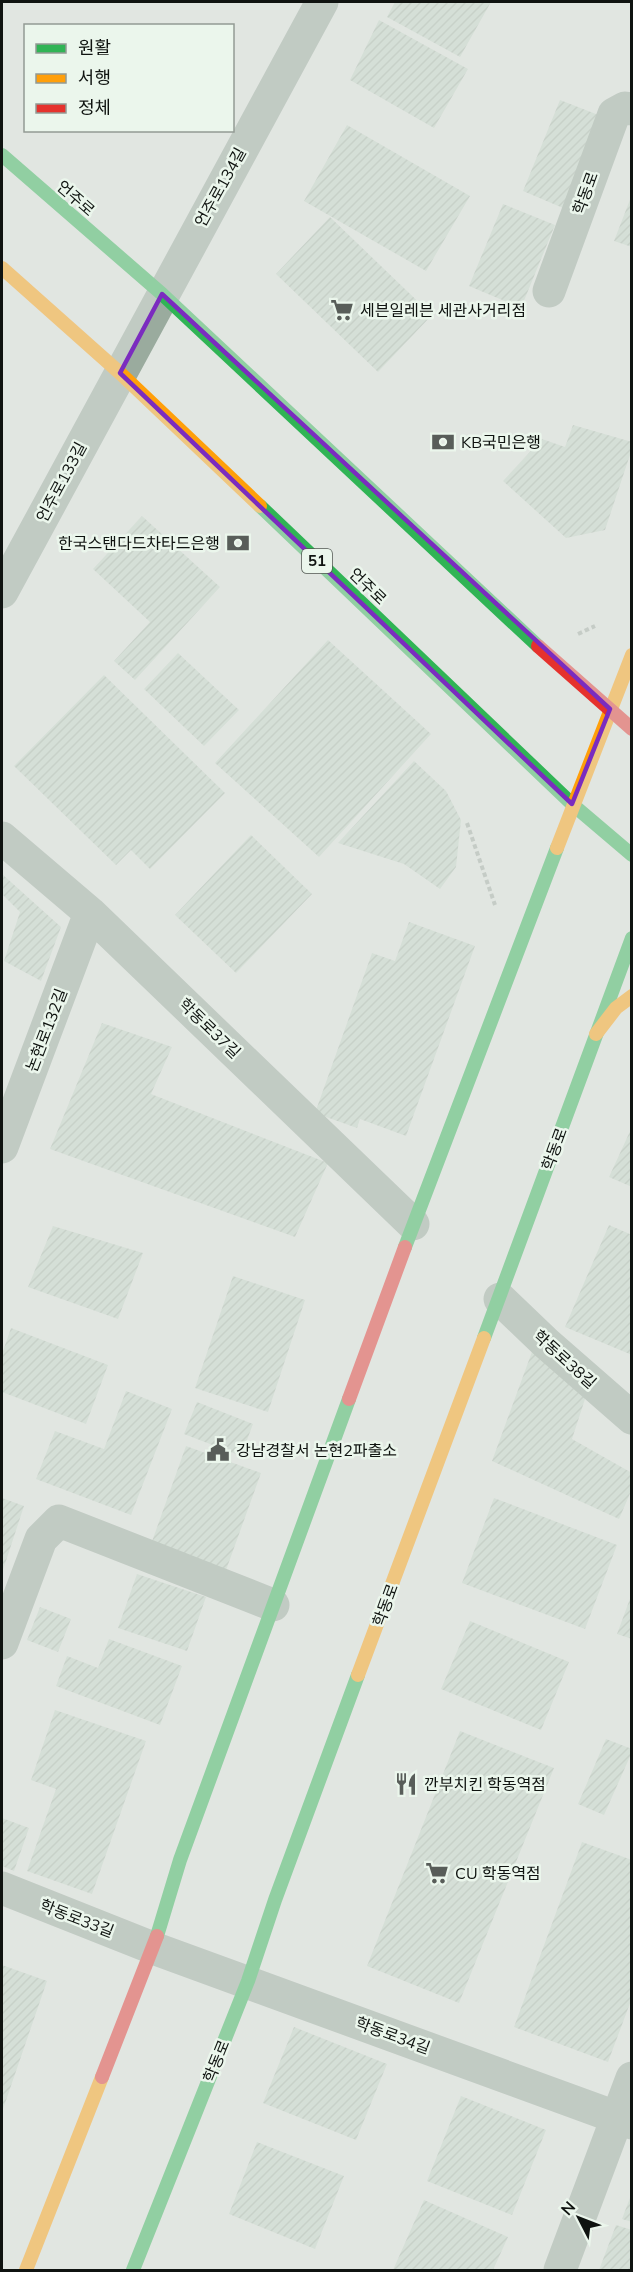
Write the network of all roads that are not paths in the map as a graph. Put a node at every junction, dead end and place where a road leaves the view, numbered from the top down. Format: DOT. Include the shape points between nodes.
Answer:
graph roads {
  1 [pos="321,2"];
  2 [pos="632,109"];
  3 [pos="2,155"];
  4 [pos="2,268"];
  5 [pos="549,291"];
  6 [pos="162,294"];
  7 [pos="120,373"];
  8 [pos="2,592"];
  9 [pos="632,655"];
  10 [pos="610,709"];
  11 [pos="632,729"];
  12 [pos="572,804"];
  13 [pos="2,838"];
  14 [pos="632,855"];
  15 [pos="90,914"];
  16 [pos="632,938"];
  17 [pos="632,996"];
  18 [pos="596,1034"];
  19 [pos="2,1147"];
  20 [pos="413,1224"];
  21 [pos="500,1299"];
  22 [pos="632,1418"];
  23 [pos="273,1605"];
  24 [pos="2,1643"];
  25 [pos="2,1888"];
  26 [pos="153,1948"];
  27 [pos="248,1981"];
  28 [pos="632,2078"];
  29 [pos="624,2121"];
  30 [pos="26,2271"];
  31 [pos="133,2271"];
  32 [pos="560,2271"];
  1 -- 6 [label="street, 언주로134길"];
  2 -- 5 [label="street, 학동로" via="614,114"];
  3 -- 6 [label="main road, 언주로"];
  4 -- 7 [label="main road, 언주로 / 51"];
  6 -- 7 [label="street, 언주로134길"];
  6 -- 10 [label="main road, 언주로" via="561,668"];
  7 -- 8 [label="street, 언주로133길"];
  7 -- 12 [label="main road, 언주로 / 51"];
  9 -- 10 [label="main road"];
  10 -- 11 [label="main road, 언주로"];
  10 -- 12 [label="main road"];
  12 -- 14 [label="main road, 언주로 / 51"];
  12 -- 20 [label="main road"];
  13 -- 15 [label="street, 학동로37길"];
  15 -- 19 [label="street, 논현로132길"];
  15 -- 20 [label="street, 학동로37길"];
  16 -- 18 [label="main road, 학동로"];
  17 -- 18 [label="main road" via="611,1012"];
  18 -- 21 [label="main road, 학동로"];
  20 -- 23 [label="main road"];
  21 -- 22 [label="street, 학동로38길"];
  21 -- 27 [label="main road, 학동로"];
  23 -- 24 [label="street" via="59,1521 41,1539"];
  23 -- 26 [label="main road" via="180,1860"];
  25 -- 26 [label="street, 학동로33길"];
  26 -- 27 [label="street, 학동로34길"];
  26 -- 30 [label="main road"];
  27 -- 29 [label="street, 학동로34길"];
  27 -- 31 [label="main road, 학동로"];
  28 -- 29 [label="street"];
  29 -- 32 [label="street"];
}
